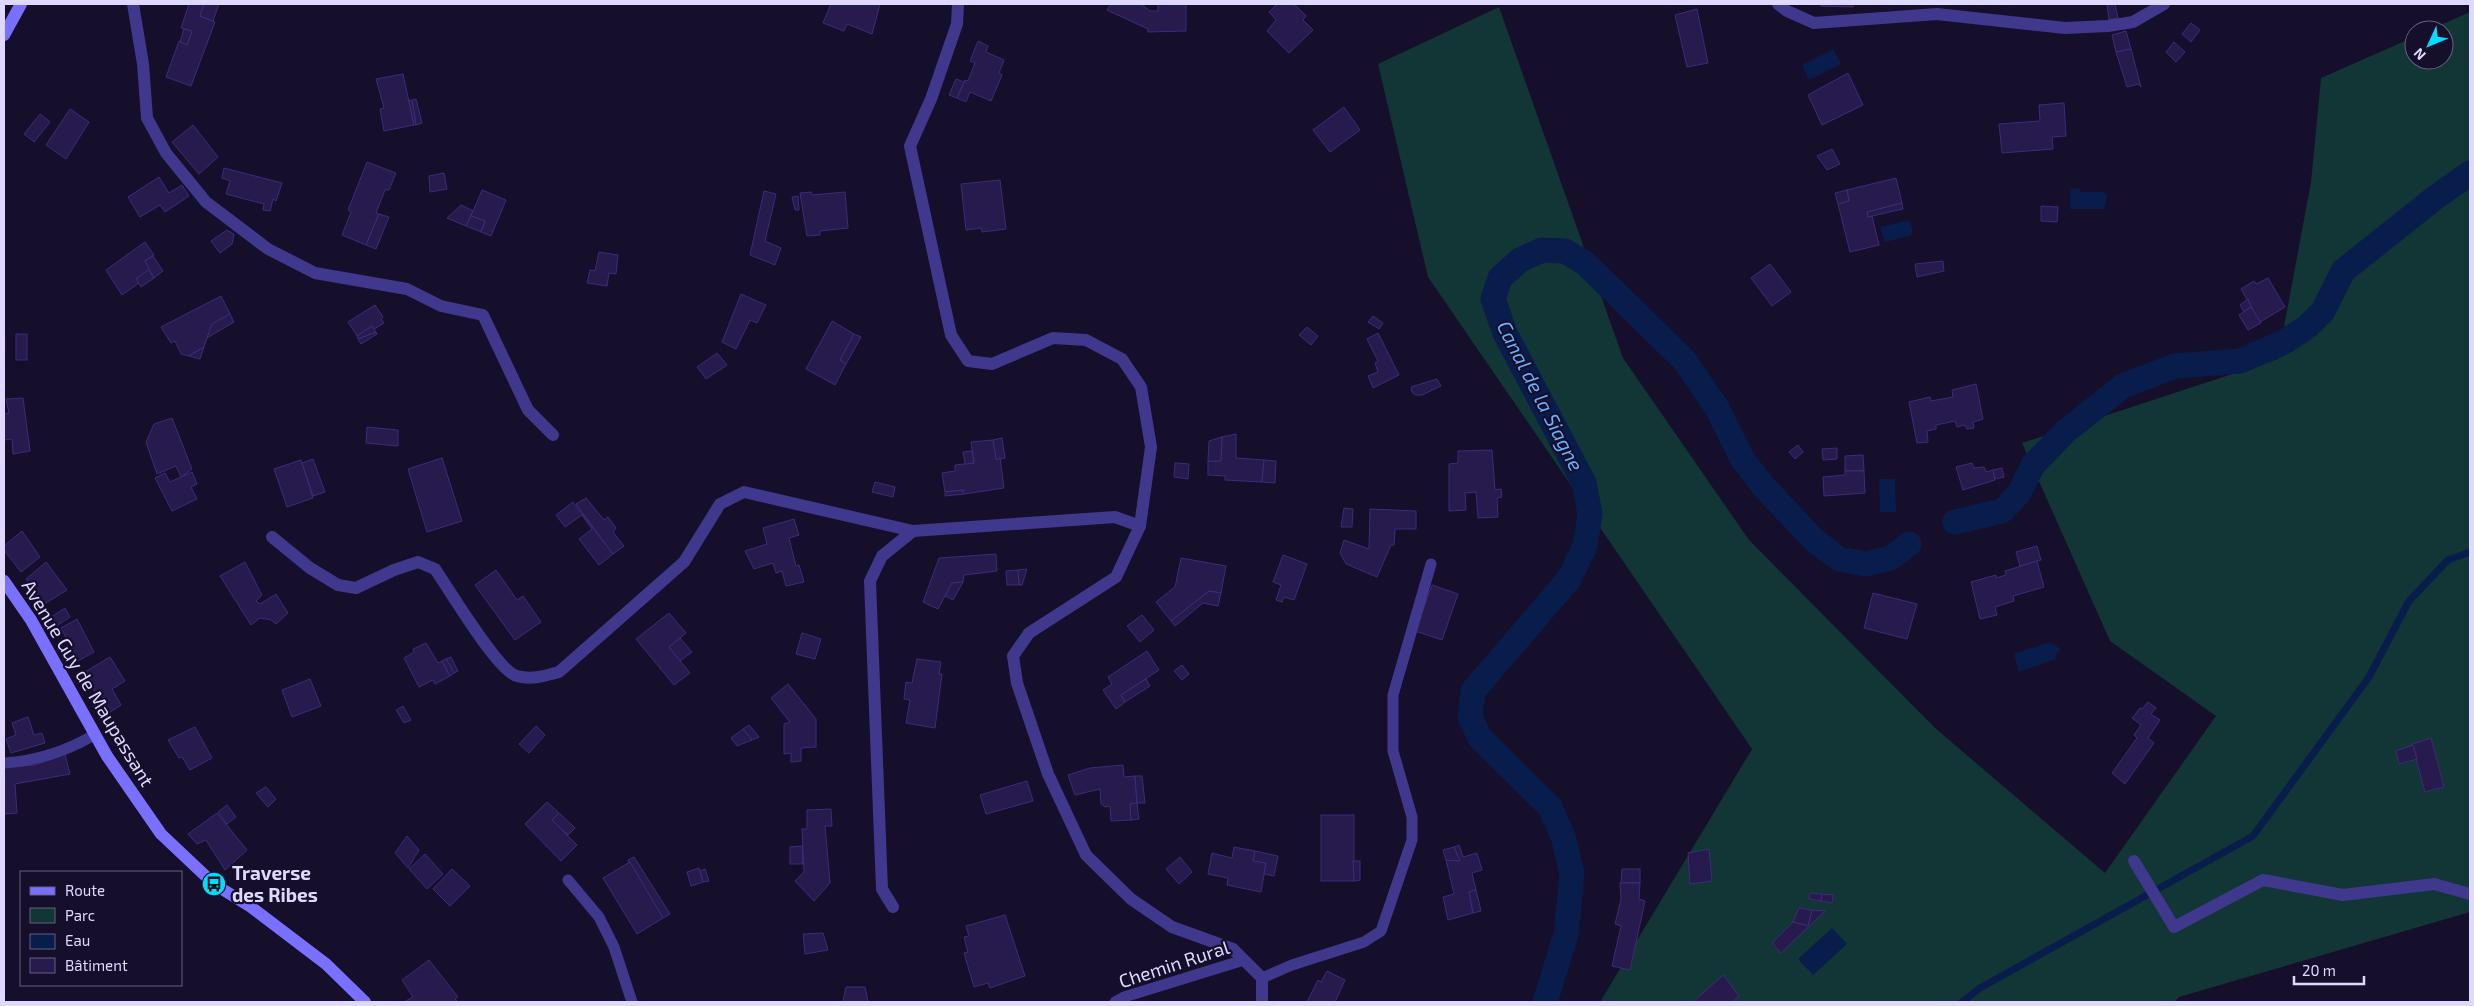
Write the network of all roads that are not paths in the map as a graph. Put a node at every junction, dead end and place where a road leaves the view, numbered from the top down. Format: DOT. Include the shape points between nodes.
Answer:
graph roads {
  1 [pos="21,4"];
  2 [pos="133,4"];
  3 [pos="958,4"];
  4 [pos="1778,4"];
  5 [pos="2164,4"];
  6 [pos="4,35"];
  7 [pos="554,435"];
  8 [pos="1140,526"];
  9 [pos="913,532"];
  10 [pos="272,537"];
  11 [pos="1431,564"];
  12 [pos="4,580"];
  13 [pos="94,735"];
  14 [pos="4,763"];
  15 [pos="2134,861"];
  16 [pos="568,880"];
  17 [pos="2470,894"];
  18 [pos="892,908"];
  19 [pos="1244,960"];
  20 [pos="1262,978"];
  21 [pos="365,1002"];
  22 [pos="632,1002"];
  23 [pos="1115,1002"];
  24 [pos="1262,1002"];
  1 -- 6 [label="main road"];
  2 -- 7 [label="street" via="143,64 147,118 166,153 206,202 268,249 315,273 407,288 441,306 483,314 528,410"];
  3 -- 8 [label="street" via="957,24 931,99 910,146 952,335 968,361 992,364 1053,338 1086,340 1122,359 1141,387 1151,447"];
  4 -- 5 [label="street" via="1814,23 1937,14 2065,28 2133,22"];
  8 -- 9 [label="street" via="1114,517"];
  8 -- 19 [label="street" via="1116,577 1028,633 1013,656 1017,684 1048,774 1086,855 1131,899 1172,927 1233,948"];
  9 -- 10 [label="street" via="744,492 720,504 684,562 559,672 534,678 515,676 499,664 436,569 418,562 356,588 338,585 310,568"];
  9 -- 18 [label="street" via="882,556 870,581 882,889"];
  11 -- 20 [label="lane" via="1393,695 1393,751 1412,817 1412,840 1381,931 1364,942 1292,964"];
  12 -- 13 [label="main road, Avenue Guy de Maupassant" via="31,620"];
  13 -- 14 [label="lane" via="71,749 28,762"];
  13 -- 21 [label="main road, Avenue Guy de Maupassant" via="161,834 214,884 326,964"];
  15 -- 17 [label="street" via="2174,927 2263,880 2343,895 2434,884"];
  16 -- 22 [label="lane" via="599,917 614,947"];
  19 -- 20 [label="street"];
  19 -- 23 [label="lane, Chemin Rural"];
  20 -- 24 [label="street"];
}
